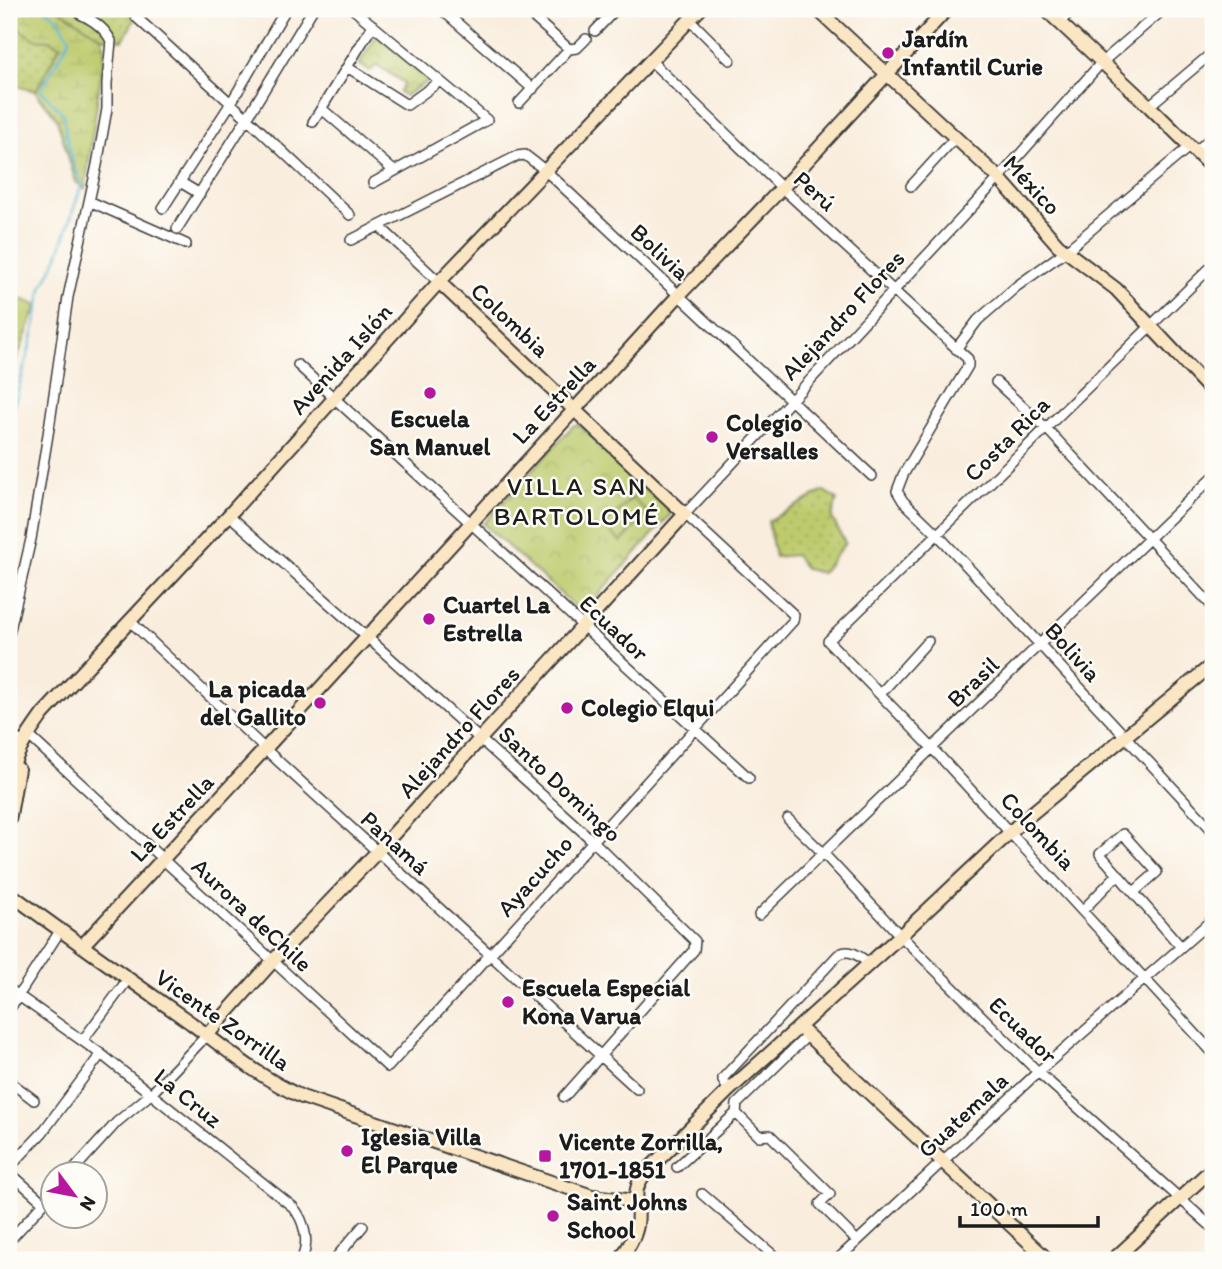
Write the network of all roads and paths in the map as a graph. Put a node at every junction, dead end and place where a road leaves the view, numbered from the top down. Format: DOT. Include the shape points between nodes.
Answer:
graph roads {
  1 [pos="286,9"];
  2 [pos="313,9"];
  3 [pos="353,9"];
  4 [pos="441,9"];
  5 [pos="524,9"];
  6 [pos="700,9"];
  7 [pos="817,9"];
  8 [pos="947,9"];
  9 [pos="1045,9"];
  10 [pos="1074,9"];
  11 [pos="1164,9"];
  12 [pos="610,11"];
  13 [pos="80,14"];
  14 [pos="136,17"];
  15 [pos="689,19"];
  16 [pos="1059,22"];
  17 [pos="373,26"];
  18 [pos="595,31"];
  19 [pos="586,39"];
  20 [pos="569,48"];
  21 [pos="1213,52"];
  22 [pos="650,60"];
  23 [pos="730,60"];
  24 [pos="1101,63"];
  25 [pos="347,67"];
  26 [pos="887,75"];
  27 [pos="440,81"];
  28 [pos="533,89"];
  29 [pos="231,103"];
  30 [pos="519,103"];
  31 [pos="1149,106"];
  32 [pos="322,109"];
  33 [pos="247,118"];
  34 [pos="313,122"];
  35 [pos="1213,135"];
  36 [pos="954,139"];
  37 [pos="1193,148"];
  38 [pos="1213,169"];
  39 [pos="394,171"];
  40 [pos="546,172"];
  41 [pos="999,178"];
  42 [pos="180,182"];
  43 [pos="373,183"];
  44 [pos="911,186"];
  45 [pos="782,188"];
  46 [pos="200,194"];
  47 [pos="89,201"];
  48 [pos="163,208"];
  49 [pos="350,215"];
  50 [pos="379,226"];
  51 [pos="177,229"];
  52 [pos="351,240"];
  53 [pos="186,243"];
  54 [pos="1066,251"];
  55 [pos="1213,265"];
  56 [pos="439,282"];
  57 [pos="894,290"];
  58 [pos="678,296"];
  59 [pos="1151,327"];
  60 [pos="956,349"];
  61 [pos="298,365"];
  62 [pos="996,383"];
  63 [pos="1213,393"];
  64 [pos="334,397"];
  65 [pos="792,401"];
  66 [pos="574,410"];
  67 [pos="1046,428"];
  68 [pos="872,476"];
  69 [pos="1213,477"];
  70 [pos="685,514"];
  71 [pos="229,515"];
  72 [pos="471,522"];
  73 [pos="938,535"];
  74 [pos="1149,539"];
  75 [pos="1213,607"];
  76 [pos="794,618"];
  77 [pos="130,621"];
  78 [pos="583,625"];
  79 [pos="9,634"];
  80 [pos="367,637"];
  81 [pos="828,641"];
  82 [pos="928,641"];
  83 [pos="1040,644"];
  84 [pos="1213,664"];
  85 [pos="880,694"];
  86 [pos="695,728"];
  87 [pos="9,736"];
  88 [pos="1126,737"];
  89 [pos="481,739"];
  90 [pos="24,740"];
  91 [pos="932,748"];
  92 [pos="265,749"];
  93 [pos="749,778"];
  94 [pos="9,779"];
  95 [pos="788,819"];
  96 [pos="9,821"];
  97 [pos="1213,831"];
  98 [pos="1010,832"];
  99 [pos="593,841"];
  100 [pos="377,852"];
  101 [pos="823,853"];
  102 [pos="162,859"];
  103 [pos="1118,874"];
  104 [pos="9,892"];
  105 [pos="1134,892"];
  106 [pos="1082,911"];
  107 [pos="759,915"];
  108 [pos="1213,919"];
  109 [pos="60,930"];
  110 [pos="901,936"];
  111 [pos="82,946"];
  112 [pos="1181,947"];
  113 [pos="489,954"];
  114 [pos="273,961"];
  115 [pos="870,964"];
  116 [pos="1145,978"];
  117 [pos="128,979"];
  118 [pos="9,989"];
  119 [pos="18,995"];
  120 [pos="9,1010"];
  121 [pos="804,1031"];
  122 [pos="207,1035"];
  123 [pos="83,1040"];
  124 [pos="1213,1053"];
  125 [pos="101,1054"];
  126 [pos="601,1056"];
  127 [pos="388,1067"];
  128 [pos="1038,1072"];
  129 [pos="9,1081"];
  130 [pos="637,1089"];
  131 [pos="729,1090"];
  132 [pos="152,1093"];
  133 [pos="564,1097"];
  134 [pos="34,1100"];
  135 [pos="736,1113"];
  136 [pos="83,1160"];
  137 [pos="942,1161"];
  138 [pos="677,1167"];
  139 [pos="1213,1168"];
  140 [pos="9,1170"];
  141 [pos="702,1195"];
  142 [pos="38,1197"];
  143 [pos="1180,1199"];
  144 [pos="635,1201"];
  145 [pos="38,1210"];
  146 [pos="363,1226"];
  147 [pos="1213,1228"];
  148 [pos="9,1241"];
  149 [pos="857,1241"];
  150 [pos="631,1242"];
  151 [pos="301,1260"];
  152 [pos="334,1260"];
  153 [pos="608,1260"];
  154 [pos="620,1260"];
  155 [pos="779,1260"];
  156 [pos="837,1260"];
  157 [pos="1048,1260"];
  158 [pos="1112,1260"];
  1 -- 29 [label="street"];
  2 -- 33 [label="street"];
  3 -- 17 [label="street"];
  4 -- 28 [label="street"];
  5 -- 20 [label="street"];
  6 -- 15 [label="main road, Avenida Islón"];
  7 -- 26 [label="main road, México"];
  8 -- 26 [label="main road, La Estrella"];
  9 -- 16 [label="main road"];
  10 -- 16 [label="street"];
  11 -- 24 [label="street, Alejandro Flores"];
  12 -- 18 [label="street"];
  13 -- 47 [label="street" via="100,26 111,41 107,110"];
  14 -- 29 [label="street"];
  15 -- 22 [label="main road, Avenida Islón"];
  15 -- 23 [label="street"];
  16 -- 24 [label="main road"];
  17 -- 25 [label="street"];
  17 -- 27 [label="street"];
  19 -- 20 [label="street" via="577,48"];
  20 -- 28 [label="street"];
  21 -- 31 [label="street"];
  22 -- 40 [label="main road, Avenida Islón"];
  22 -- 45 [label="street, Perú"];
  24 -- 31 [label="main road"];
  24 -- 41 [label="street, Alejandro Flores"];
  25 -- 27 [label="street" via="407,104"];
  25 -- 32 [label="street"];
  26 -- 36 [label="main road, México"];
  26 -- 45 [label="main road, La Estrella"];
  27 -- 39 [label="street" via="487,120"];
  28 -- 30 [label="street"];
  29 -- 33 [label="street"];
  29 -- 42 [label="street"];
  31 -- 37 [label="main road"];
  32 -- 34 [label="street"];
  32 -- 39 [label="street"];
  33 -- 46 [label="street"];
  33 -- 49 [label="street"];
  35 -- 37 [label="street"];
  36 -- 41 [label="main road, México"];
  36 -- 44 [label="street"];
  37 -- 38 [label="main road"];
  37 -- 54 [label="street"];
  39 -- 43 [label="street"];
  40 -- 50 [label="street, Bolivia" via="525,155 517,156"];
  40 -- 56 [label="main road, Avenida Islón"];
  40 -- 58 [label="street, Bolivia"];
  41 -- 54 [label="main road, México"];
  41 -- 57 [label="street, Alejandro Flores"];
  42 -- 46 [label="street"];
  42 -- 48 [label="street"];
  45 -- 57 [label="street, Perú"];
  45 -- 58 [label="main road, La Estrella"];
  46 -- 51 [label="street"];
  47 -- 53 [label="street"];
  47 -- 79 [label="street" via="68,297 31,539"];
  50 -- 52 [label="street"];
  50 -- 56 [label="street, Colombia"];
  54 -- 59 [label="main road, México" via="1116,289"];
  54 -- 60 [label="street" via="978,320"];
  55 -- 59 [label="street, Costa Rica"];
  56 -- 64 [label="main road, Avenida Islón"];
  56 -- 66 [label="main road, Colombia"];
  57 -- 60 [label="street, Perú"];
  57 -- 65 [label="street, Alejandro Flores"];
  58 -- 65 [label="street, Bolivia"];
  58 -- 66 [label="main road, La Estrella"];
  59 -- 63 [label="main road, México"];
  59 -- 67 [label="street, Costa Rica"];
  60 -- 73 [label="street, Bolivia" via="968,359 968,366 897,491"];
  61 -- 64 [label="street, Ecuador"];
  62 -- 67 [label="street"];
  64 -- 71 [label="main road, Avenida Islón"];
  64 -- 72 [label="street, Ecuador"];
  65 -- 68 [label="street, Bolivia"];
  65 -- 70 [label="street, Alejandro Flores"];
  66 -- 70 [label="main road, Colombia"];
  66 -- 72 [label="main road, La Estrella"];
  67 -- 73 [label="street, Costa Rica"];
  67 -- 74 [label="street"];
  69 -- 74 [label="street, Brasil"];
  70 -- 76 [label="street, Colombia"];
  70 -- 78 [label="main road, Alejandro Flores"];
  71 -- 77 [label="main road, Avenida Islón"];
  71 -- 80 [label="street, Santo Domingo"];
  72 -- 78 [label="street, Ecuador"];
  72 -- 80 [label="main road, La Estrella"];
  73 -- 81 [label="street, Costa Rica"];
  73 -- 83 [label="street, Bolivia"];
  74 -- 75 [label="street"];
  74 -- 83 [label="street, Brasil"];
  76 -- 86 [label="street, Ayacucho"];
  77 -- 90 [label="main road, Avenida Islón"];
  77 -- 92 [label="street, Panamá"];
  78 -- 86 [label="street, Ecuador"];
  78 -- 89 [label="main road, Alejandro Flores"];
  80 -- 89 [label="street, Santo Domingo"];
  80 -- 92 [label="main road, La Estrella"];
  81 -- 85 [label="street, Colombia"];
  82 -- 85 [label="street"];
  83 -- 88 [label="street, Bolivia"];
  83 -- 91 [label="street, Brasil"];
  84 -- 88 [label="main road"];
  85 -- 91 [label="street, Colombia"];
  86 -- 93 [label="street, Ecuador"];
  86 -- 99 [label="street, Ayacucho"];
  87 -- 90 [label="street, Aurora deChile"];
  88 -- 97 [label="street, Bolivia"];
  88 -- 98 [label="main road"];
  89 -- 99 [label="street, Santo Domingo"];
  89 -- 100 [label="main road, Alejandro Flores"];
  90 -- 94 [label="main road, Avenida Islón"];
  90 -- 96 [label="main road, Avenida Islón"];
  90 -- 102 [label="street, Aurora deChile"];
  91 -- 98 [label="street, Colombia"];
  91 -- 101 [label="street, Brasil"];
  92 -- 100 [label="street, Panamá"];
  92 -- 102 [label="main road, La Estrella"];
  95 -- 101 [label="street, Ecuador"];
  98 -- 106 [label="street, Colombia"];
  98 -- 110 [label="main road"];
  99 -- 113 [label="street, Ayacucho"];
  99 -- 126 [label="street, Santo Domingo" via="695,941 694,950"];
  100 -- 113 [label="street, Panamá"];
  100 -- 114 [label="main road, Alejandro Flores"];
  101 -- 107 [label="street, Brasil"];
  101 -- 110 [label="street, Ecuador"];
  102 -- 111 [label="main road, La Estrella"];
  102 -- 114 [label="street, Aurora deChile"];
  103 -- 105 [label="street"];
  103 -- 105 [label="street" via="1100,854 1123,834 1157,872"];
  103 -- 106 [label="street"];
  104 -- 109 [label="main road, Vicente Zorrilla"];
  105 -- 112 [label="street"];
  106 -- 116 [label="street, Colombia"];
  108 -- 112 [label="street, Guatemala"];
  109 -- 111 [label="main road, Vicente Zorrilla"];
  109 -- 119 [label="street"];
  110 -- 115 [label="main road"];
  110 -- 128 [label="street, Ecuador"];
  111 -- 117 [label="main road, Vicente Zorrilla"];
  112 -- 116 [label="street, Guatemala"];
  113 -- 126 [label="street, Panamá"];
  113 -- 127 [label="street, Ayacucho"];
  114 -- 122 [label="main road, Alejandro Flores"];
  114 -- 127 [label="street, Aurora deChile"];
  115 -- 121 [label="main road"];
  115 -- 131 [label="street" via="851,952 838,955 723,1078"];
  116 -- 124 [label="street, Colombia"];
  116 -- 128 [label="street, Guatemala"];
  117 -- 122 [label="main road, Vicente Zorrilla"];
  117 -- 123 [label="street"];
  118 -- 119 [label="street, La Cruz"];
  119 -- 120 [label="street"];
  119 -- 123 [label="street, La Cruz"];
  121 -- 131 [label="main road"];
  121 -- 135 [label="street" via="737,1104"];
  121 -- 137 [label="main road"];
  122 -- 132 [label="street, Alejandro Flores"];
  122 -- 144 [label="main road, Vicente Zorrilla" via="262,1076 302,1097 592,1196"];
  123 -- 125 [label="street, La Cruz"];
  125 -- 132 [label="street, La Cruz"];
  125 -- 140 [label="street" via="43,1133"];
  126 -- 130 [label="street, Panamá"];
  126 -- 133 [label="street"];
  128 -- 137 [label="street, Guatemala"];
  128 -- 143 [label="street, Ecuador"];
  129 -- 134 [label="street"];
  131 -- 144 [label="main road" via="646,1171"];
  132 -- 136 [label="street, Alejandro Flores"];
  132 -- 151 [label="street, La Cruz" via="293,1207 306,1236"];
  135 -- 138 [label="street"];
  135 -- 149 [label="street" via="759,1136 770,1135 830,1194 820,1204"];
  137 -- 149 [label="street, Guatemala"];
  137 -- 157 [label="main road"];
  139 -- 143 [label="main road"];
  140 -- 142 [label="street"];
  141 -- 155 [label="street"];
  143 -- 147 [label="street, Ecuador"];
  143 -- 158 [label="main road"];
  144 -- 150 [label="main road" via="638,1218"];
  145 -- 148 [label="street"];
  146 -- 152 [label="street"];
  149 -- 156 [label="street, Guatemala"];
  150 -- 153 [label="main road"];
  150 -- 154 [label="main road"];
}
